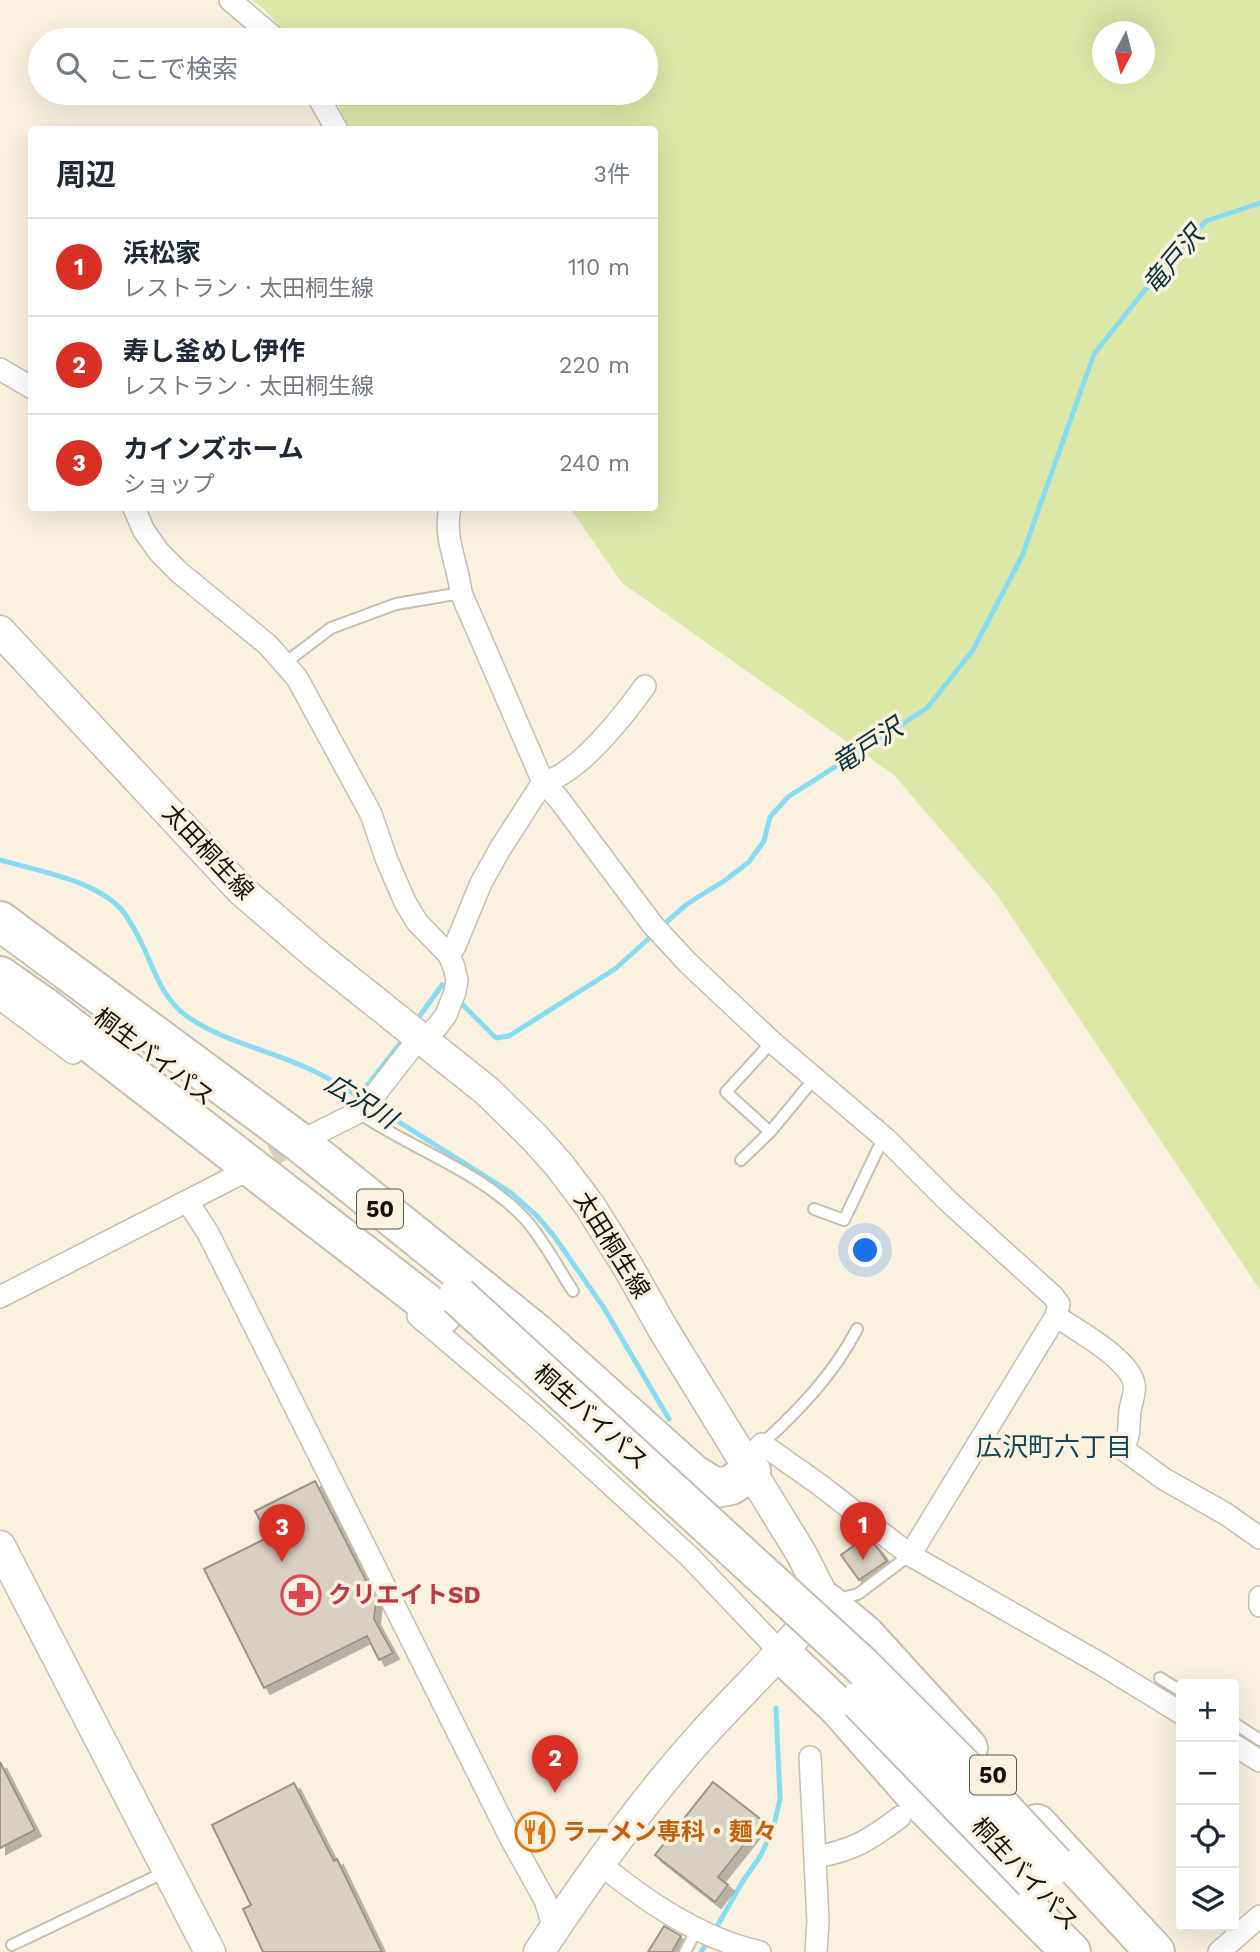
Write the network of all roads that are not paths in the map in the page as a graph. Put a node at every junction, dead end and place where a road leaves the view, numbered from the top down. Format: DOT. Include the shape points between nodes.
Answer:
graph roads {
  1 [pos="230,0"];
  2 [pos="263,28"];
  3 [pos="323,105"];
  4 [pos="335,126"];
  5 [pos="0,369"];
  6 [pos="28,386"];
  7 [pos="135,511"];
  8 [pos="449,511"];
  9 [pos="461,593"];
  10 [pos="0,631"];
  11 [pos="285,663"];
  12 [pos="645,686"];
  13 [pos="543,782"];
  14 [pos="0,921"];
  15 [pos="0,943"];
  16 [pos="449,955"];
  17 [pos="0,976"];
  18 [pos="0,998"];
  19 [pos="423,1040"];
  20 [pos="772,1042"];
  21 [pos="814,1079"];
  22 [pos="365,1107"];
  23 [pos="770,1132"];
  24 [pos="886,1139"];
  25 [pos="293,1145"];
  26 [pos="741,1160"];
  27 [pos="239,1175"];
  28 [pos="188,1202"];
  29 [pos="814,1209"];
  30 [pos="573,1292"];
  31 [pos="0,1297"];
  32 [pos="450,1306"];
  33 [pos="1055,1316"];
  34 [pos="856,1329"];
  35 [pos="757,1458"];
  36 [pos="1260,1538"];
  37 [pos="0,1546"];
  38 [pos="909,1555"];
  39 [pos="1260,1597"];
  40 [pos="826,1602"];
  41 [pos="1260,1606"];
  42 [pos="781,1653"];
  43 [pos="1160,1678"];
  44 [pos="1176,1688"];
  45 [pos="1176,1710"];
  46 [pos="1239,1726"];
  47 [pos="1260,1740"];
  48 [pos="1239,1748"];
  49 [pos="810,1757"];
  50 [pos="1260,1761"];
  51 [pos="900,1817"];
  52 [pos="815,1857"];
  53 [pos="599,1863"];
  54 [pos="168,1871"];
  55 [pos="1045,1873"];
  56 [pos="1260,1916"];
  57 [pos="706,1934"];
  58 [pos="546,1940"];
  59 [pos="12,1945"];
  60 [pos="210,1952"];
  61 [pos="685,1952"];
  62 [pos="760,1952"];
  63 [pos="816,1952"];
  64 [pos="1071,1952"];
  65 [pos="1096,1952"];
  66 [pos="1127,1952"];
  67 [pos="1155,1952"];
  68 [pos="1219,1952"];
  1 -- 2 [label="street"];
  3 -- 4 [label="street"];
  5 -- 6 [label="street"];
  7 -- 11 [label="street" via="159,552"];
  8 -- 9 [label="street" via="452,560"];
  9 -- 11 [label="lane" via="396,604 331,628"];
  9 -- 13 [label="street"];
  10 -- 19 [label="main road, 太田桐生線" via="242,890"];
  11 -- 16 [label="street" via="372,814 405,902 417,922"];
  12 -- 13 [label="street" via="621,719 584,756 557,779"];
  13 -- 16 [label="street" via="481,883"];
  13 -- 20 [label="street" via="652,924"];
  14 -- 25 [label="highway, 50"];
  15 -- 32 [label="highway, 桐生バイパス / 50" via="297,1165"];
  16 -- 19 [label="street" via="457,980 455,992 446,1015"];
  17 -- 32 [label="highway, 桐生バイパス / 50"];
  18 -- 27 [label="street"];
  19 -- 22 [label="street" via="412,1047"];
  19 -- 35 [label="main road, 太田桐生線" via="487,1091 559,1165"];
  20 -- 21 [label="street"];
  20 -- 23 [label="lane" via="726,1092"];
  21 -- 23 [label="lane"];
  21 -- 24 [label="street"];
  22 -- 25 [label="street"];
  22 -- 30 [label="lane" via="504,1200 527,1221"];
  23 -- 26 [label="lane"];
  24 -- 29 [label="lane" via="844,1220"];
  24 -- 33 [label="street" via="1053,1296 1059,1304"];
  25 -- 35 [label="highway, 50" via="536,1333 693,1474 716,1488 730,1485"];
  27 -- 28 [label="street"];
  27 -- 42 [label="street" via="390,1293 537,1417 690,1557"];
  28 -- 31 [label="street"];
  28 -- 58 [label="street" via="208,1233 545,1900"];
  32 -- 55 [label="highway, 桐生バイパス / 50, bridge" via="667,1485 860,1664 969,1773"];
  33 -- 36 [label="street" via="1131,1374 1135,1392 1130,1433 1123,1449"];
  33 -- 38 [label="street"];
  34 -- 35 [label="lane" via="822,1383"];
  35 -- 38 [label="street" via="820,1485"];
  35 -- 40 [label="main road, 太田桐生線"];
  37 -- 54 [label="main road"];
  38 -- 40 [label="lane" via="858,1594"];
  38 -- 45 [label="street"];
  39 -- 41 [label="street"];
  40 -- 42 [label="main road"];
  40 -- 67 [label="highway, 50" via="864,1635"];
  42 -- 53 [label="main road" via="702,1736"];
  42 -- 64 [label="highway"];
  43 -- 44 [label="lane"];
  46 -- 47 [label="lane"];
  48 -- 50 [label="street"];
  49 -- 52 [label="street"];
  51 -- 52 [label="street" via="842,1852"];
  52 -- 63 [label="street"];
  53 -- 57 [label="street" via="666,1913"];
  53 -- 58 [label="main road"];
  54 -- 59 [label="lane"];
  54 -- 60 [label="main road"];
  55 -- 65 [label="highway, 桐生バイパス / 50"];
  55 -- 66 [label="highway, 桐生バイパス / 50"];
  56 -- 68 [label="street"];
  57 -- 61 [label="lane"];
  57 -- 62 [label="street"];
}
